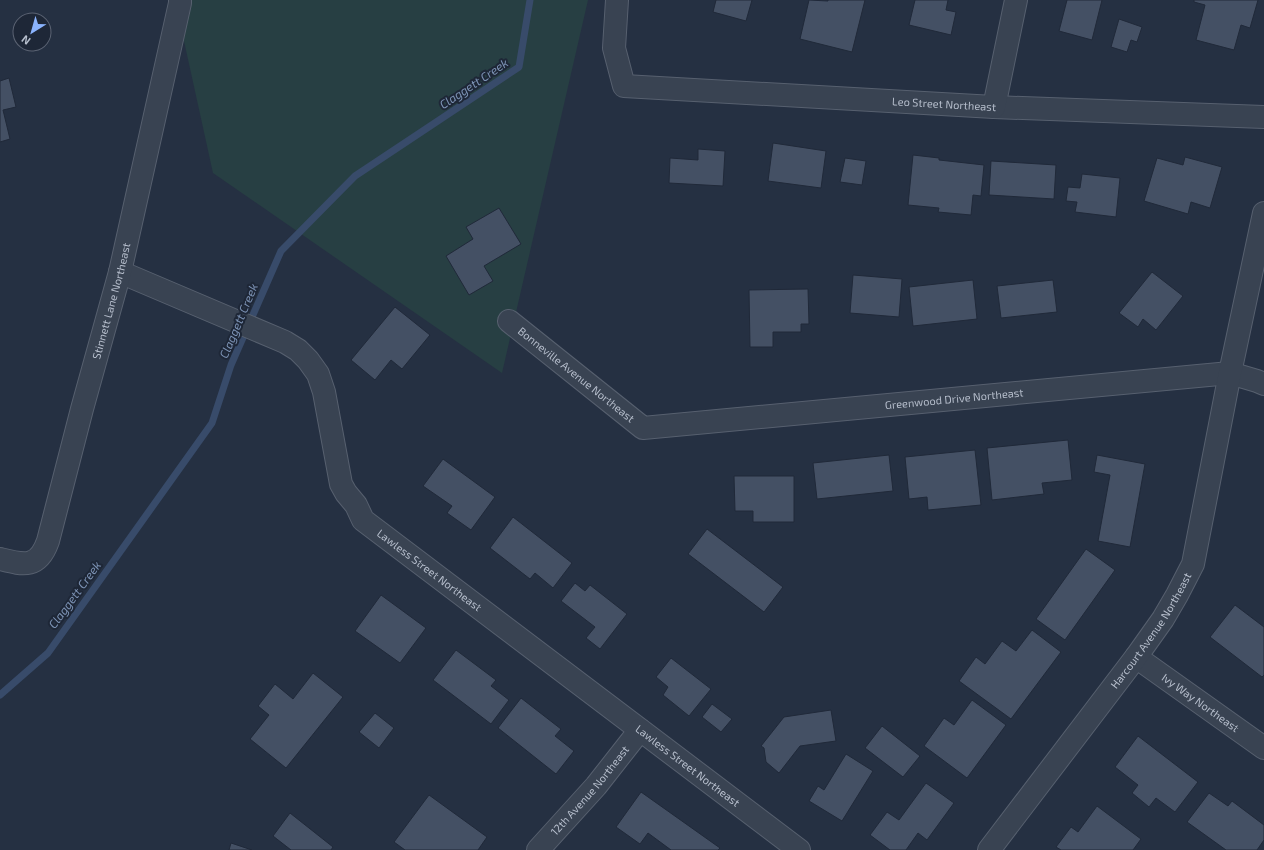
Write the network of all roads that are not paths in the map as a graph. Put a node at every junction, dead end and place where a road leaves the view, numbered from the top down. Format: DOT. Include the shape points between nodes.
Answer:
graph roads {
  1 [pos="180,0"];
  2 [pos="617,0"];
  3 [pos="1016,0"];
  4 [pos="994,106"];
  5 [pos="1264,117"];
  6 [pos="1264,213"];
  7 [pos="120,272"];
  8 [pos="509,321"];
  9 [pos="1230,374"];
  10 [pos="1264,384"];
  11 [pos="643,428"];
  12 [pos="0,559"];
  13 [pos="1136,657"];
  14 [pos="640,730"];
  15 [pos="1264,748"];
  16 [pos="538,850"];
  17 [pos="799,850"];
  18 [pos="989,850"];
  1 -- 7 [label="street, Stinnett Lane Northeast"];
  2 -- 4 [label="street, Leo Street Northeast" via="614,48 624,86"];
  3 -- 4 [label="street"];
  4 -- 5 [label="street, Leo Street Northeast"];
  6 -- 9 [label="street, Harcourt Avenue Northeast"];
  7 -- 12 [label="street, Stinnett Lane Northeast" via="45,551 40,558 30,563 19,564"];
  7 -- 14 [label="street, Lawless Street Northeast" via="285,342 298,350 318,374 324,392 341,484 363,520"];
  8 -- 11 [label="street, Bonneville Avenue Northeast"];
  9 -- 10 [label="street, Greenwood Drive Northeast"];
  9 -- 11 [label="street, Greenwood Drive Northeast"];
  9 -- 13 [label="street, Harcourt Avenue Northeast" via="1193,564 1177,595"];
  13 -- 15 [label="street, Ivy Way Northeast"];
  13 -- 18 [label="street, Harcourt Avenue Northeast"];
  14 -- 16 [label="street, 12th Avenue Northeast" via="596,786"];
  14 -- 17 [label="street, Lawless Street Northeast"];
}
